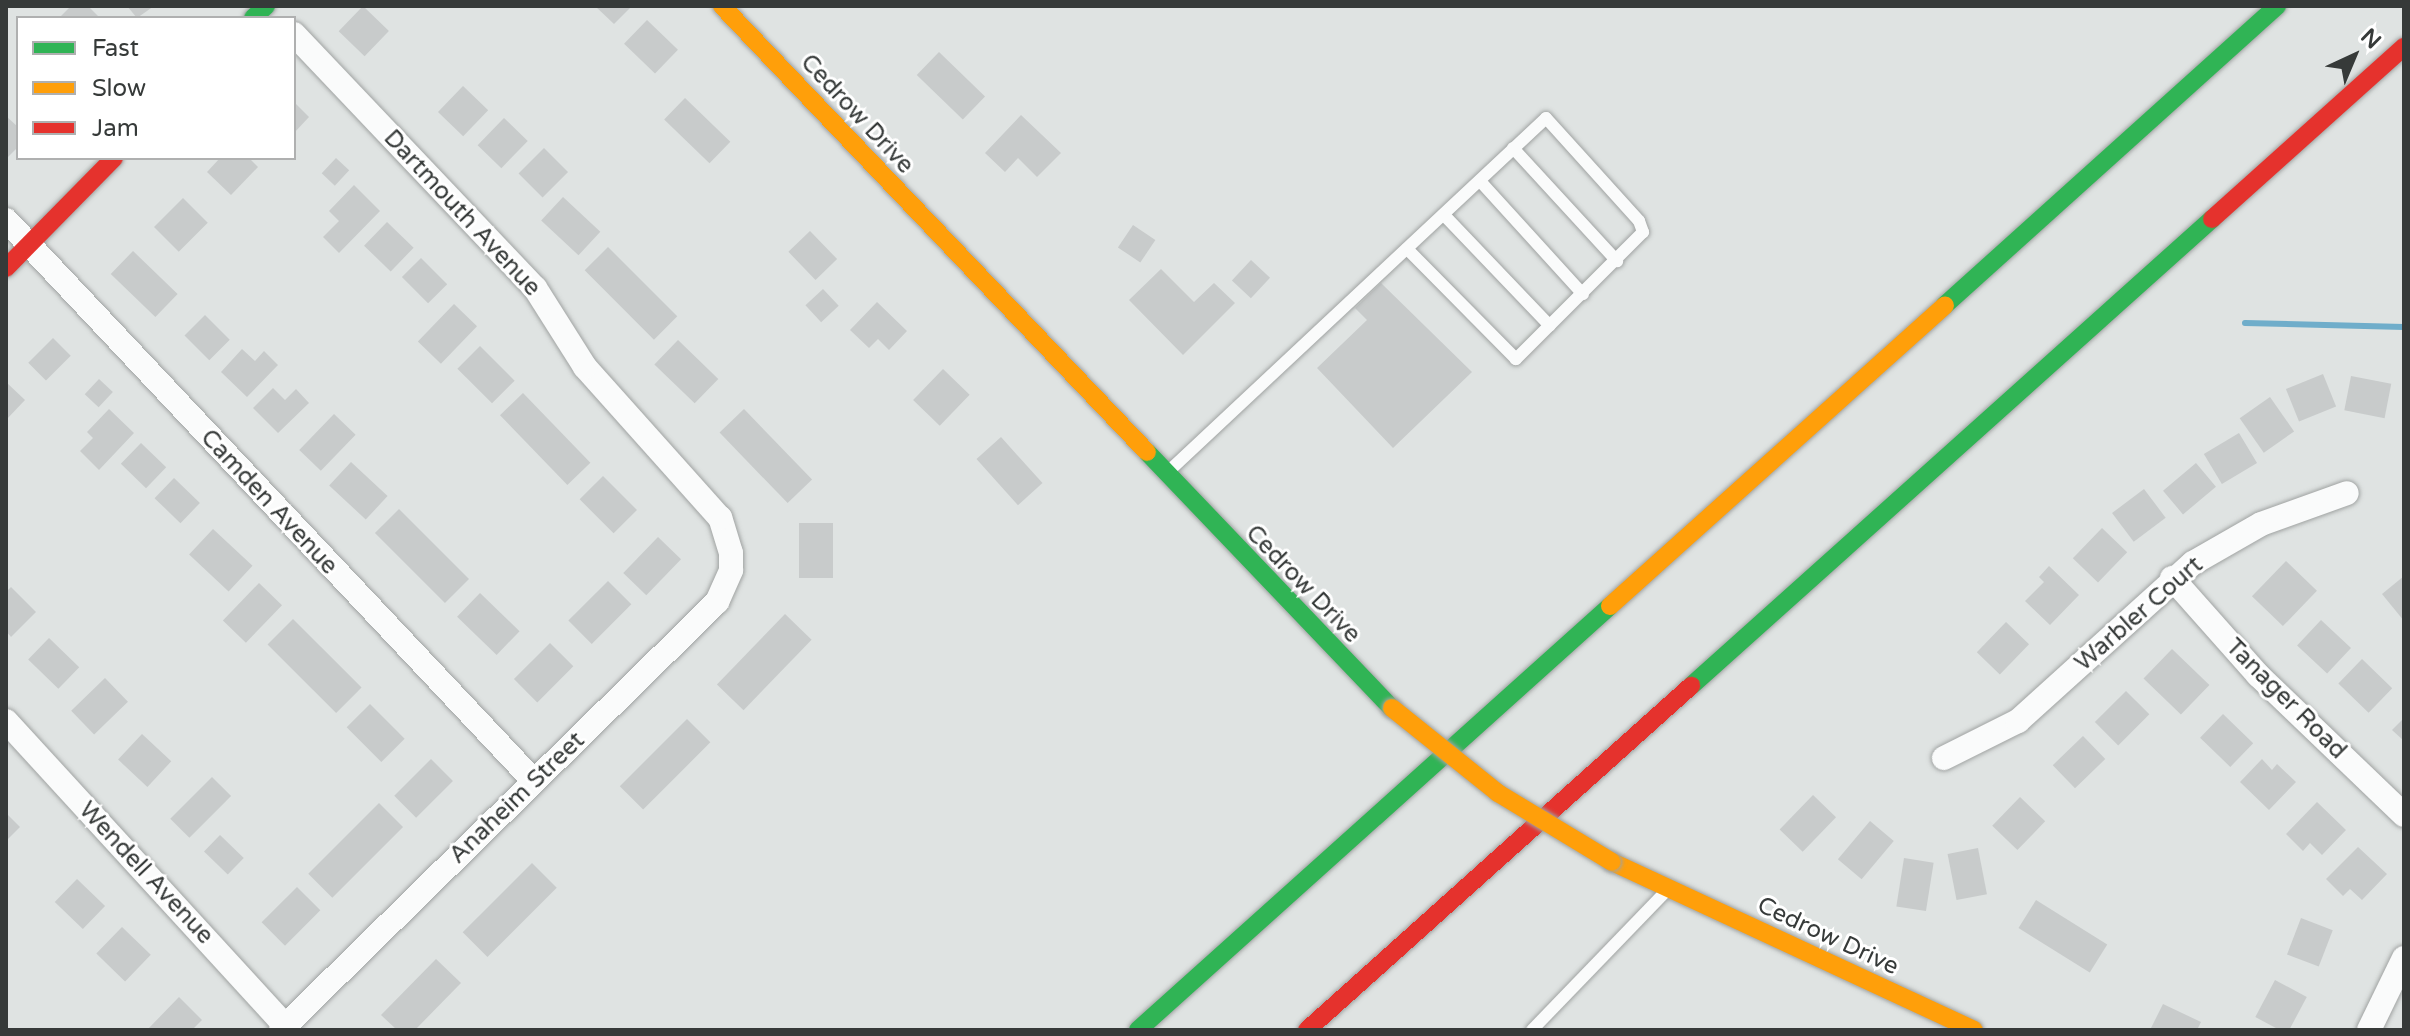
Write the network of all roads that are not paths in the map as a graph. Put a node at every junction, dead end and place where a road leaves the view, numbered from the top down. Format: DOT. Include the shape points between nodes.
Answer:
graph roads {
  1 [pos="722,6"];
  2 [pos="2277,6"];
  3 [pos="296,36"];
  4 [pos="2404,47"];
  5 [pos="1513,148"];
  6 [pos="112,160"];
  7 [pos="1480,181"];
  8 [pos="1444,215"];
  9 [pos="6,220"];
  10 [pos="29,244"];
  11 [pos="1407,249"];
  12 [pos="1617,261"];
  13 [pos="6,268"];
  14 [pos="1583,294"];
  15 [pos="1550,326"];
  16 [pos="1165,475"];
  17 [pos="2347,493"];
  18 [pos="731,553"];
  19 [pos="2172,578"];
  20 [pos="6,721"];
  21 [pos="1944,758"];
  22 [pos="534,781"];
  23 [pos="2404,815"];
  24 [pos="1668,889"];
  25 [pos="2404,958"];
  26 [pos="283,1028"];
  27 [pos="1969,1029"];
  28 [pos="1138,1030"];
  29 [pos="1307,1030"];
  30 [pos="1532,1030"];
  31 [pos="2369,1030"];
  1 -- 16 [label="main road, Cedrow Drive"];
  2 -- 28 [label="main road"];
  3 -- 18 [label="street, Dartmouth Avenue" via="535,288 585,367 720,518"];
  4 -- 29 [label="main road"];
  5 -- 7 [label="lane"];
  5 -- 12 [label="lane"];
  5 -- 12 [label="lane" via="1546,118 1639,221 1643,232"];
  6 -- 10 [label="main road"];
  7 -- 8 [label="lane"];
  7 -- 14 [label="lane"];
  8 -- 11 [label="lane"];
  8 -- 15 [label="lane"];
  9 -- 10 [label="street, Camden Avenue"];
  10 -- 13 [label="main road"];
  10 -- 22 [label="street, Camden Avenue"];
  11 -- 15 [label="lane" via="1516,359"];
  11 -- 16 [label="lane"];
  12 -- 14 [label="lane"];
  14 -- 15 [label="lane"];
  16 -- 24 [label="main road, Cedrow Drive, bridge" via="1392,708 1498,793 1612,862"];
  17 -- 19 [label="street, Warbler Court" via="2261,524"];
  18 -- 22 [label="street, Anaheim Street" via="731,570 717,602"];
  19 -- 21 [label="street, Warbler Court" via="2018,721"];
  19 -- 23 [label="street, Tanager Road" via="2258,675"];
  20 -- 26 [label="street, Wendell Avenue"];
  22 -- 26 [label="street, Anaheim Street"];
  24 -- 27 [label="main road, Cedrow Drive"];
  24 -- 30 [label="lane"];
  25 -- 31 [label="street"];
}
